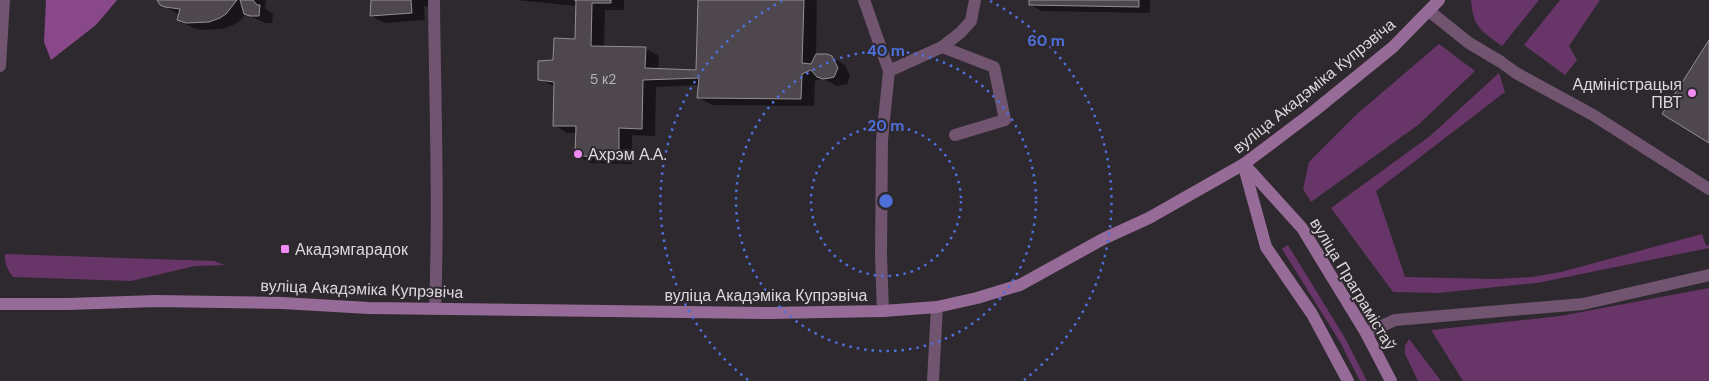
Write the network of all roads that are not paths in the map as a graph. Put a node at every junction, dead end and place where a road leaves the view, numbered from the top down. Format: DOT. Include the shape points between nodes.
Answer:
graph roads {
  1 [pos="4,0"];
  2 [pos="434,0"];
  3 [pos="864,0"];
  4 [pos="976,0"];
  5 [pos="1439,0"];
  6 [pos="1429,11"];
  7 [pos="942,47"];
  8 [pos="0,66"];
  9 [pos="889,71"];
  10 [pos="955,135"];
  11 [pos="1244,164"];
  12 [pos="1709,188"];
  13 [pos="1709,275"];
  14 [pos="0,304"];
  15 [pos="936,307"];
  16 [pos="435,308"];
  17 [pos="883,311"];
  18 [pos="1366,333"];
  19 [pos="933,381"];
  20 [pos="1348,381"];
  21 [pos="1391,381"];
  1 -- 8 [label="lane"];
  2 -- 16 [label="lane"];
  3 -- 9 [label="lane"];
  4 -- 7 [label="lane" via="971,21"];
  5 -- 6 [label="main road, вуліца Акадэміка Купрэвіча"];
  6 -- 11 [label="main road, вуліца Акадэміка Купрэвіча" via="1394,47"];
  6 -- 12 [label="lane" via="1469,43 1516,73"];
  7 -- 9 [label="lane"];
  7 -- 10 [label="lane" via="994,67 1005,120"];
  9 -- 17 [label="lane" via="882,140"];
  11 -- 15 [label="main road, вуліца Акадэміка Купрэвіча" via="1020,285"];
  11 -- 18 [label="main road, вуліца Праграмістаў" via="1302,228"];
  11 -- 20 [label="main road" via="1266,247 1312,314"];
  13 -- 18 [label="lane" via="1582,304 1395,320"];
  14 -- 16 [label="main road, вуліца Акадэміка Купрэвіча" via="156,301"];
  15 -- 17 [label="main road, вуліца Акадэміка Купрэвіча"];
  15 -- 19 [label="lane"];
  16 -- 17 [label="main road, вуліца Акадэміка Купрэвіча" via="769,313"];
  18 -- 21 [label="main road, вуліца Праграмістаў"];
}
